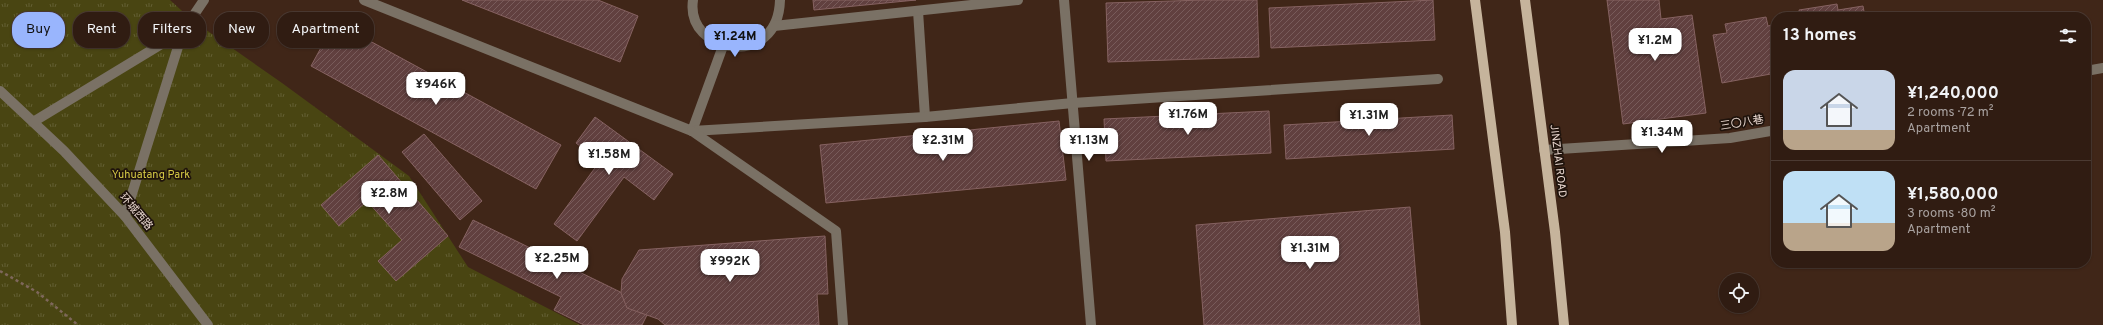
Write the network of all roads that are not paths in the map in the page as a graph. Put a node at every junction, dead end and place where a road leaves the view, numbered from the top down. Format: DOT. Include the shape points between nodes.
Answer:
graph roads {
  1 [pos="204,0"];
  2 [pos="364,0"];
  3 [pos="693,0"];
  4 [pos="780,0"];
  5 [pos="1018,0"];
  6 [pos="1064,0"];
  7 [pos="1475,0"];
  8 [pos="1525,0"];
  9 [pos="918,11"];
  10 [pos="196,12"];
  11 [pos="774,26"];
  12 [pos="723,46"];
  13 [pos="155,48"];
  14 [pos="178,48"];
  15 [pos="2103,68"];
  16 [pos="2091,70"];
  17 [pos="1438,79"];
  18 [pos="0,91"];
  19 [pos="1073,103"];
  20 [pos="925,117"];
  21 [pos="33,122"];
  22 [pos="692,131"];
  23 [pos="1771,131"];
  24 [pos="1544,150"];
  25 [pos="125,216"];
  26 [pos="208,325"];
  27 [pos="843,325"];
  28 [pos="1092,325"];
  29 [pos="1512,325"];
  30 [pos="1564,325"];
  1 -- 10 [label="street"];
  2 -- 22 [label="street"];
  3 -- 12 [label="street" via="694,18 701,30"];
  4 -- 11 [label="street" via="780,12"];
  5 -- 9 [label="street"];
  6 -- 19 [label="street"];
  7 -- 29 [label="main road" via="1505,232"];
  8 -- 24 [label="main road, JINZHAI ROAD"];
  9 -- 11 [label="street"];
  9 -- 20 [label="street"];
  11 -- 12 [label="street" via="764,38 751,45"];
  12 -- 22 [label="street"];
  13 -- 21 [label="street"];
  14 -- 25 [label="street"];
  15 -- 16 [label="street"];
  17 -- 19 [label="street"];
  18 -- 21 [label="street, 环城西路"];
  19 -- 20 [label="street"];
  19 -- 28 [label="street"];
  20 -- 22 [label="street"];
  21 -- 25 [label="street, 环城西路"];
  22 -- 27 [label="street" via="836,231"];
  23 -- 24 [label="street, 三〇八巷" via="1730,138"];
  24 -- 30 [label="main road, JINZHAI ROAD"];
  25 -- 26 [label="street, 环城西路"];
}
